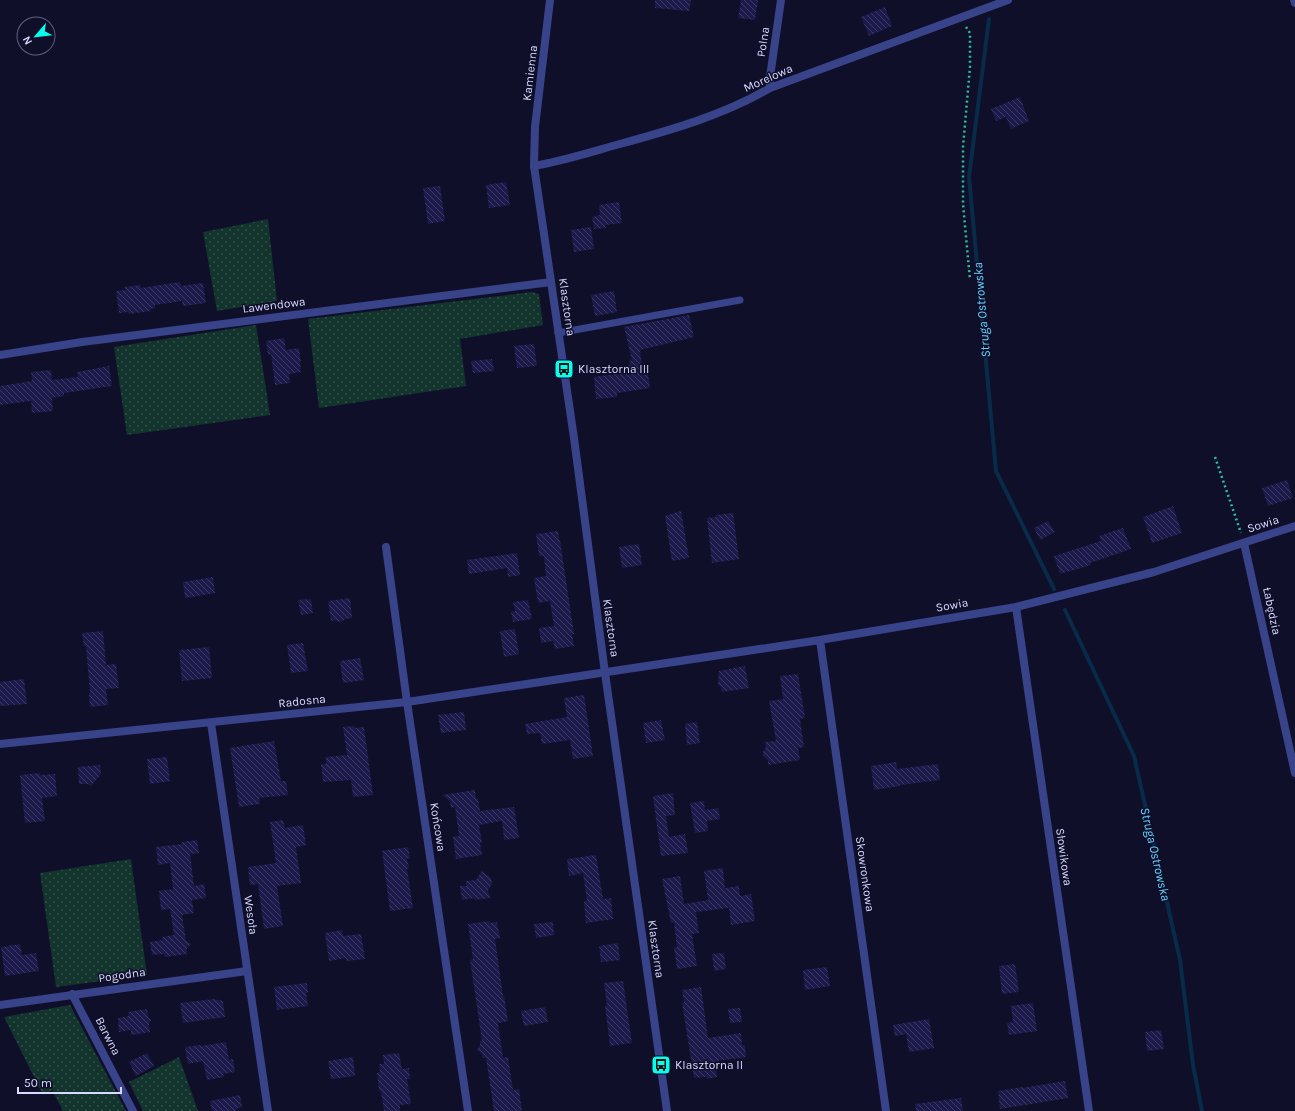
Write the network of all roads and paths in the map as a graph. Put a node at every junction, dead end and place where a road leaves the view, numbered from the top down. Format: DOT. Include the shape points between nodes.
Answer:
graph roads {
  1 [pos="550,0"];
  2 [pos="781,0"];
  3 [pos="1008,0"];
  4 [pos="962,17"];
  5 [pos="770,88"];
  6 [pos="534,148"];
  7 [pos="534,166"];
  8 [pos="970,280"];
  9 [pos="551,282"];
  10 [pos="740,300"];
  11 [pos="558,333"];
  12 [pos="0,355"];
  13 [pos="1215,457"];
  14 [pos="1295,526"];
  15 [pos="1244,543"];
  16 [pos="386,547"];
  17 [pos="1016,607"];
  18 [pos="820,640"];
  19 [pos="605,673"];
  20 [pos="407,702"];
  21 [pos="211,723"];
  22 [pos="0,744"];
  23 [pos="1294,768"];
  24 [pos="247,971"];
  25 [pos="72,994"];
  26 [pos="0,1005"];
  27 [pos="133,1111"];
  28 [pos="268,1111"];
  29 [pos="468,1111"];
  30 [pos="667,1111"];
  31 [pos="886,1111"];
  32 [pos="1089,1111"];
  1 -- 6 [label="street, Kamienna"];
  2 -- 5 [label="street, Polna"];
  3 -- 4 [label="street, Morelowa"];
  4 -- 5 [label="street, Morelowa"];
  4 -- 8 [label="path" via="970,33 970,67 963,147"];
  5 -- 7 [label="street, Morelowa" via="748,101 674,129"];
  6 -- 7 [label="street, Klasztorna"];
  7 -- 9 [label="street, Klasztorna"];
  9 -- 11 [label="street, Klasztorna"];
  9 -- 12 [label="street, Lawendowa" via="82,342"];
  10 -- 11 [label="lane"];
  11 -- 19 [label="street, Klasztorna"];
  13 -- 15 [label="path"];
  14 -- 15 [label="street, Sowia"];
  15 -- 17 [label="street, Sowia" via="1154,572"];
  15 -- 23 [label="street, Łabędzia"];
  16 -- 20 [label="street, Końcowa"];
  17 -- 18 [label="street, Sowia"];
  17 -- 32 [label="street, Słowikowa"];
  18 -- 19 [label="street, Sowia"];
  18 -- 31 [label="street, Skowronkowa"];
  19 -- 20 [label="street, Radosna"];
  19 -- 30 [label="street, Klasztorna"];
  20 -- 21 [label="street, Radosna"];
  20 -- 29 [label="street, Końcowa"];
  21 -- 22 [label="street, Radosna"];
  21 -- 24 [label="street, Wesoła"];
  24 -- 25 [label="street, Pogodna"];
  24 -- 28 [label="street, Wesoła"];
  25 -- 26 [label="street, Pogodna"];
  25 -- 27 [label="street, Barwna"];
}
